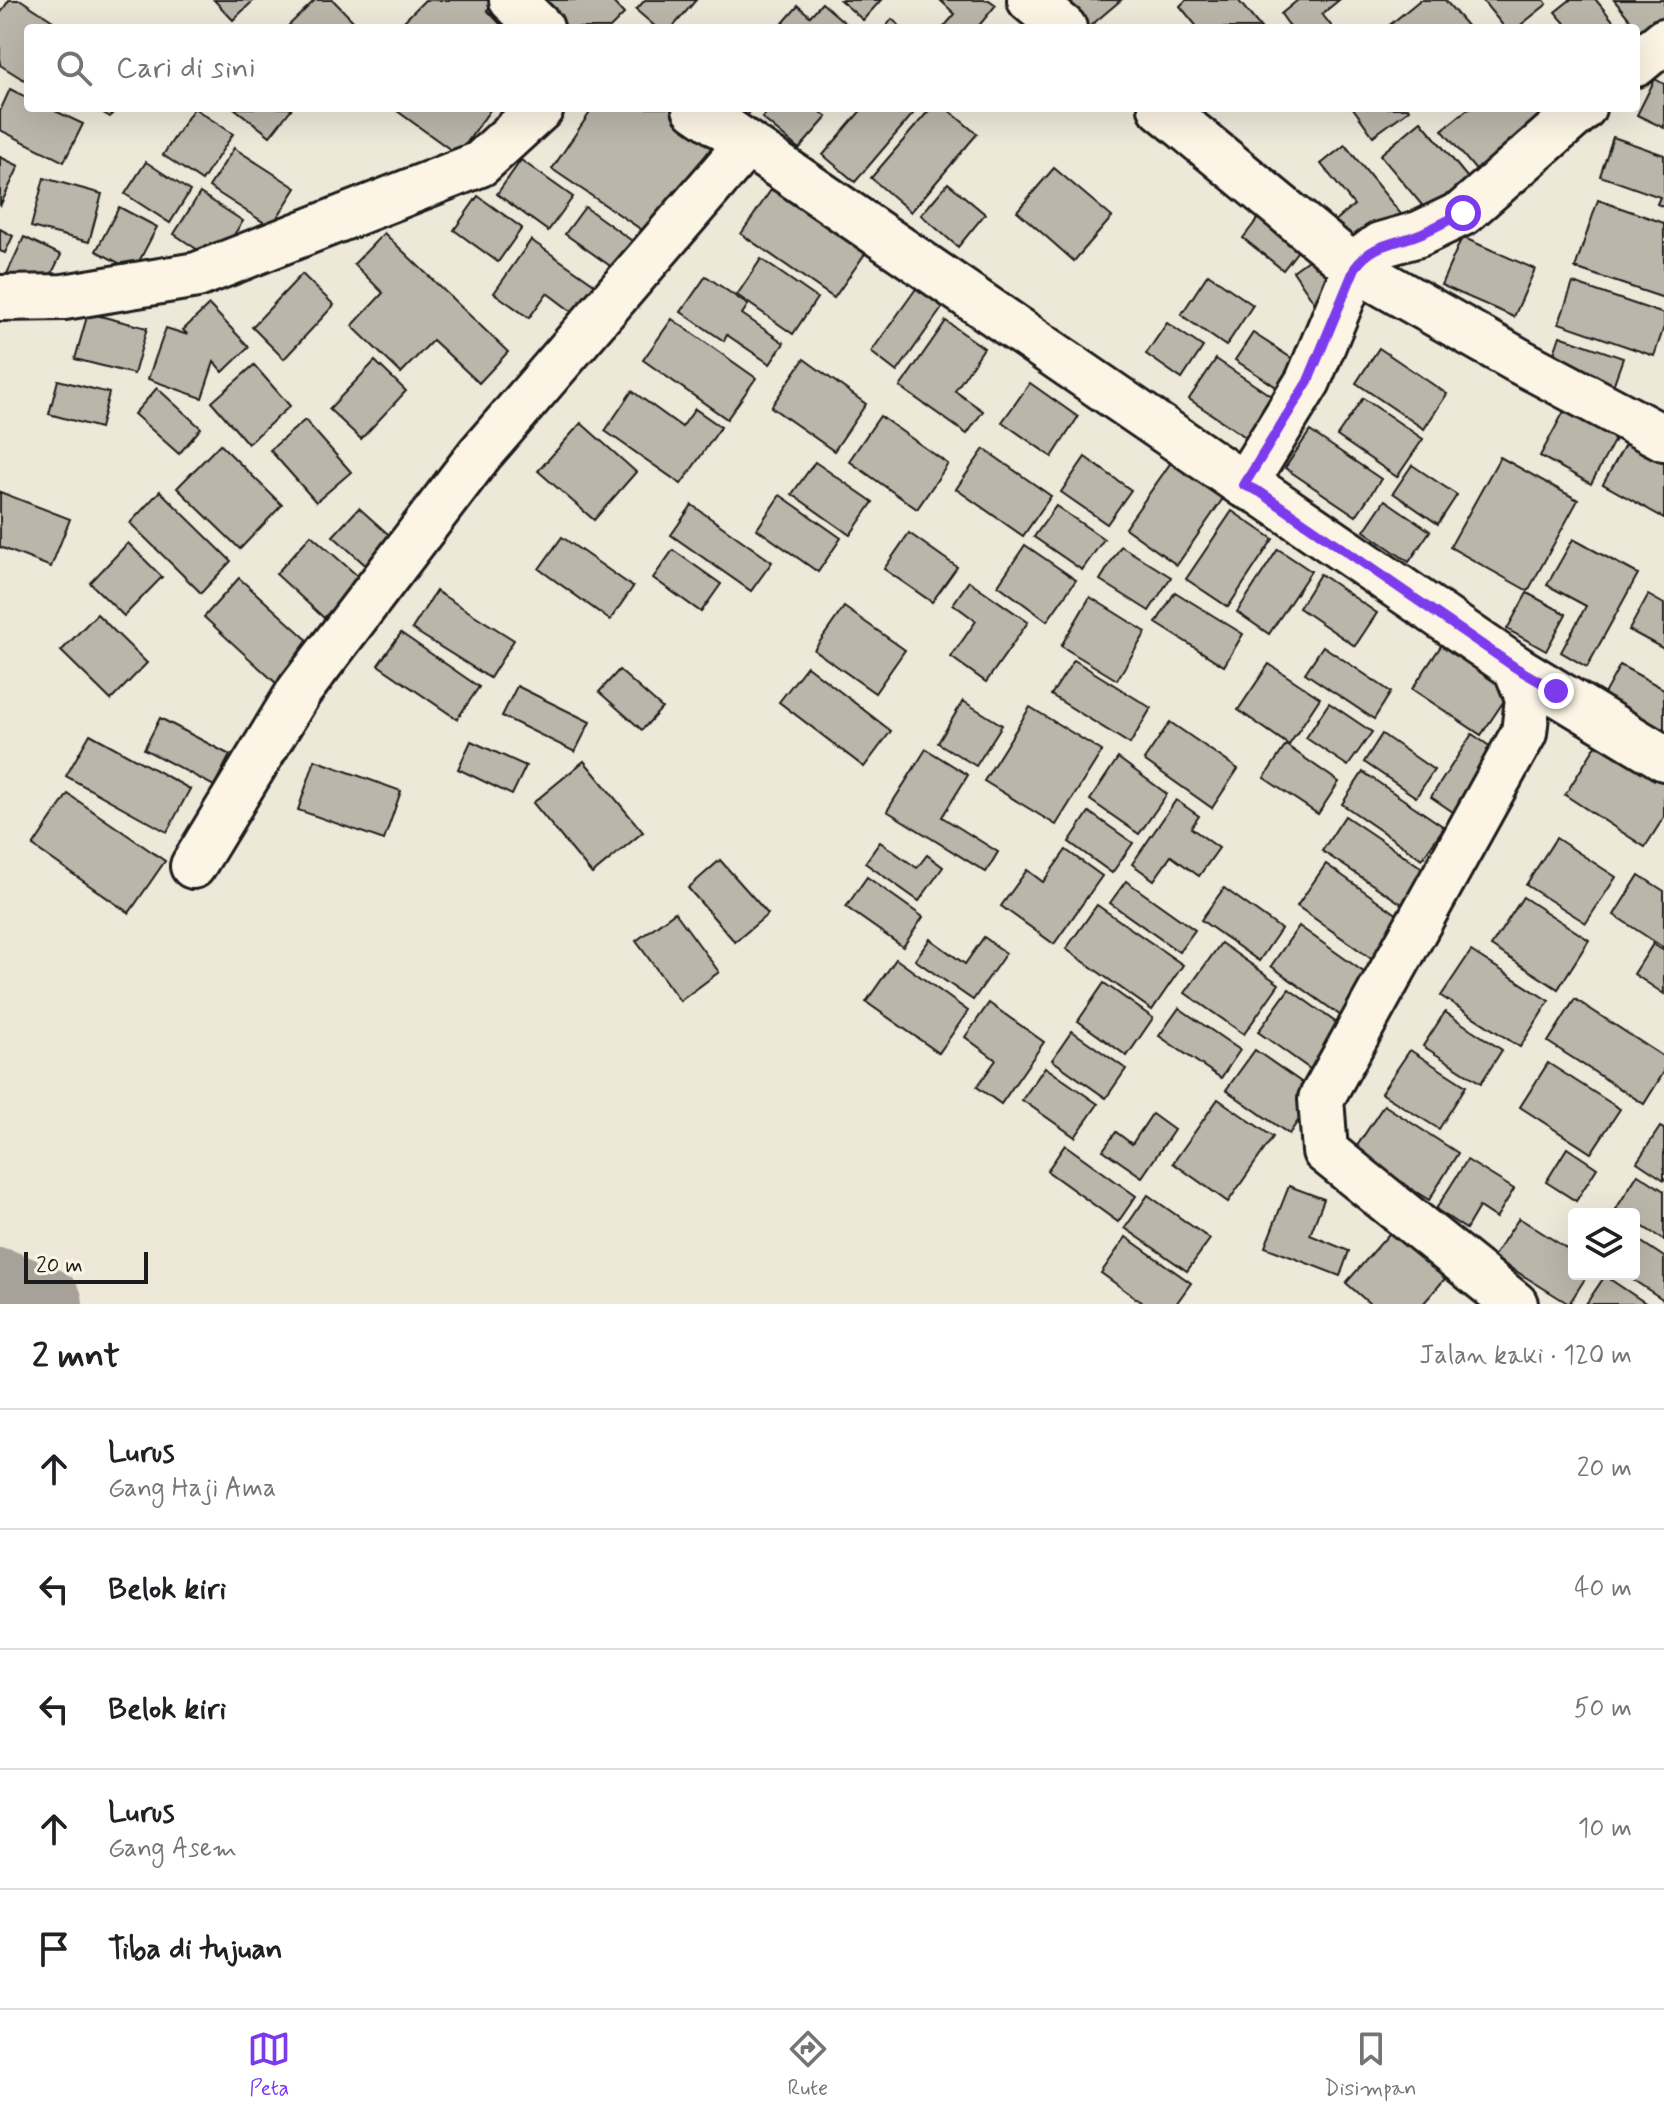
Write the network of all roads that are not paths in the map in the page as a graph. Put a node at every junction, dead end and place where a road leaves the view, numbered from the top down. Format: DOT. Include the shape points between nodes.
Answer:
graph roads {
  1 [pos="512,0"];
  2 [pos="1030,0"];
  3 [pos="537,24"];
  4 [pos="1059,24"];
  5 [pos="1664,41"];
  6 [pos="1640,61"];
  7 [pos="537,112"];
  8 [pos="701,112"];
  9 [pos="1166,112"];
  10 [pos="1578,112"];
  11 [pos="747,144"];
  12 [pos="1355,268"];
  13 [pos="0,298"];
  14 [pos="1664,438"];
  15 [pos="1244,485"];
  16 [pos="1516,668"];
  17 [pos="1664,758"];
  18 [pos="193,866"];
  19 [pos="1515,1304"];
  1 -- 3 [label="street"];
  2 -- 4 [label="street"];
  5 -- 6 [label="street"];
  7 -- 13 [label="street" via="480,164 197,275 64,297"];
  8 -- 11 [label="street"];
  9 -- 12 [label="street"];
  10 -- 12 [label="street" via="1463,213 1380,245"];
  11 -- 15 [label="street"];
  11 -- 18 [label="street" via="480,454 300,690"];
  12 -- 14 [label="street"];
  12 -- 15 [label="street" via="1308,381"];
  15 -- 16 [label="street"];
  16 -- 17 [label="street"];
  16 -- 19 [label="street" via="1528,698 1524,733 1321,1099 1325,1151"];
}
